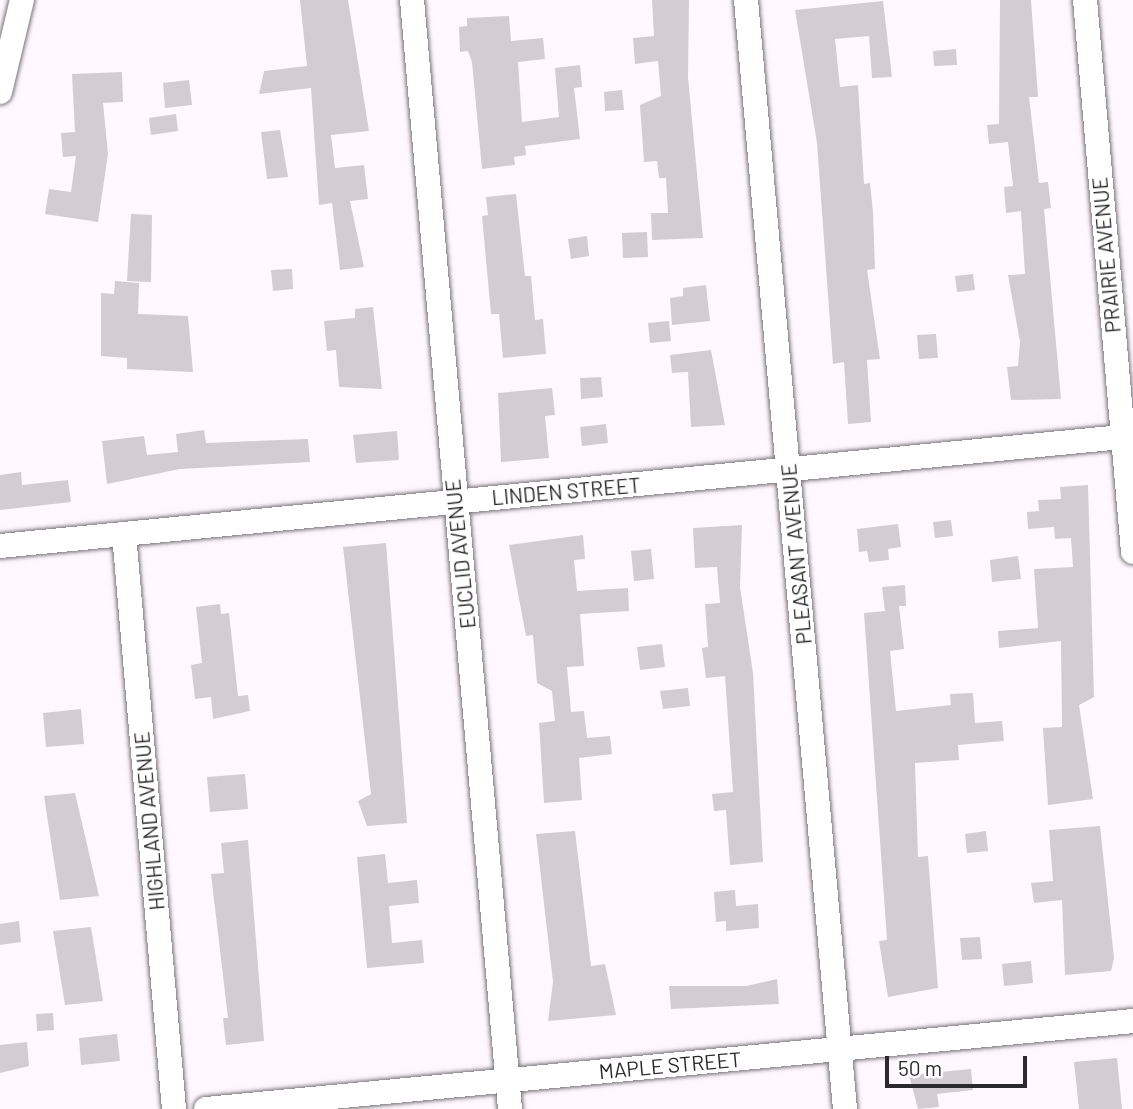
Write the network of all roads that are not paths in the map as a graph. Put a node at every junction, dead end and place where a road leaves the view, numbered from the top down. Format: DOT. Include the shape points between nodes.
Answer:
graph roads {
  1 [pos="22,0"];
  2 [pos="412,0"];
  3 [pos="746,0"];
  4 [pos="1085,0"];
  5 [pos="0,92"];
  6 [pos="1128,436"];
  7 [pos="789,469"];
  8 [pos="457,501"];
  9 [pos="124,534"];
  10 [pos="0,545"];
  11 [pos="1133,552"];
  12 [pos="1133,1021"];
  13 [pos="840,1049"];
  14 [pos="507,1080"];
  15 [pos="174,1109"];
  16 [pos="206,1109"];
  17 [pos="510,1109"];
  18 [pos="845,1109"];
  1 -- 5 [label="street"];
  2 -- 8 [label="street, EUCLID AVENUE"];
  3 -- 7 [label="street, PLEASANT AVENUE"];
  4 -- 6 [label="street, PRAIRIE AVENUE"];
  6 -- 7 [label="street, LINDEN STREET"];
  6 -- 11 [label="street, PRAIRIE AVENUE"];
  7 -- 8 [label="street, LINDEN STREET"];
  7 -- 13 [label="street, PLEASANT AVENUE"];
  8 -- 9 [label="street, LINDEN STREET"];
  8 -- 14 [label="street, EUCLID AVENUE"];
  9 -- 10 [label="street, LINDEN STREET"];
  9 -- 15 [label="street, HIGHLAND AVENUE"];
  12 -- 13 [label="street, MAPLE STREET"];
  13 -- 14 [label="street, MAPLE STREET"];
  13 -- 18 [label="street, PLEASANT AVENUE"];
  14 -- 16 [label="street, MAPLE STREET"];
  14 -- 17 [label="street, EUCLID AVENUE"];
}
